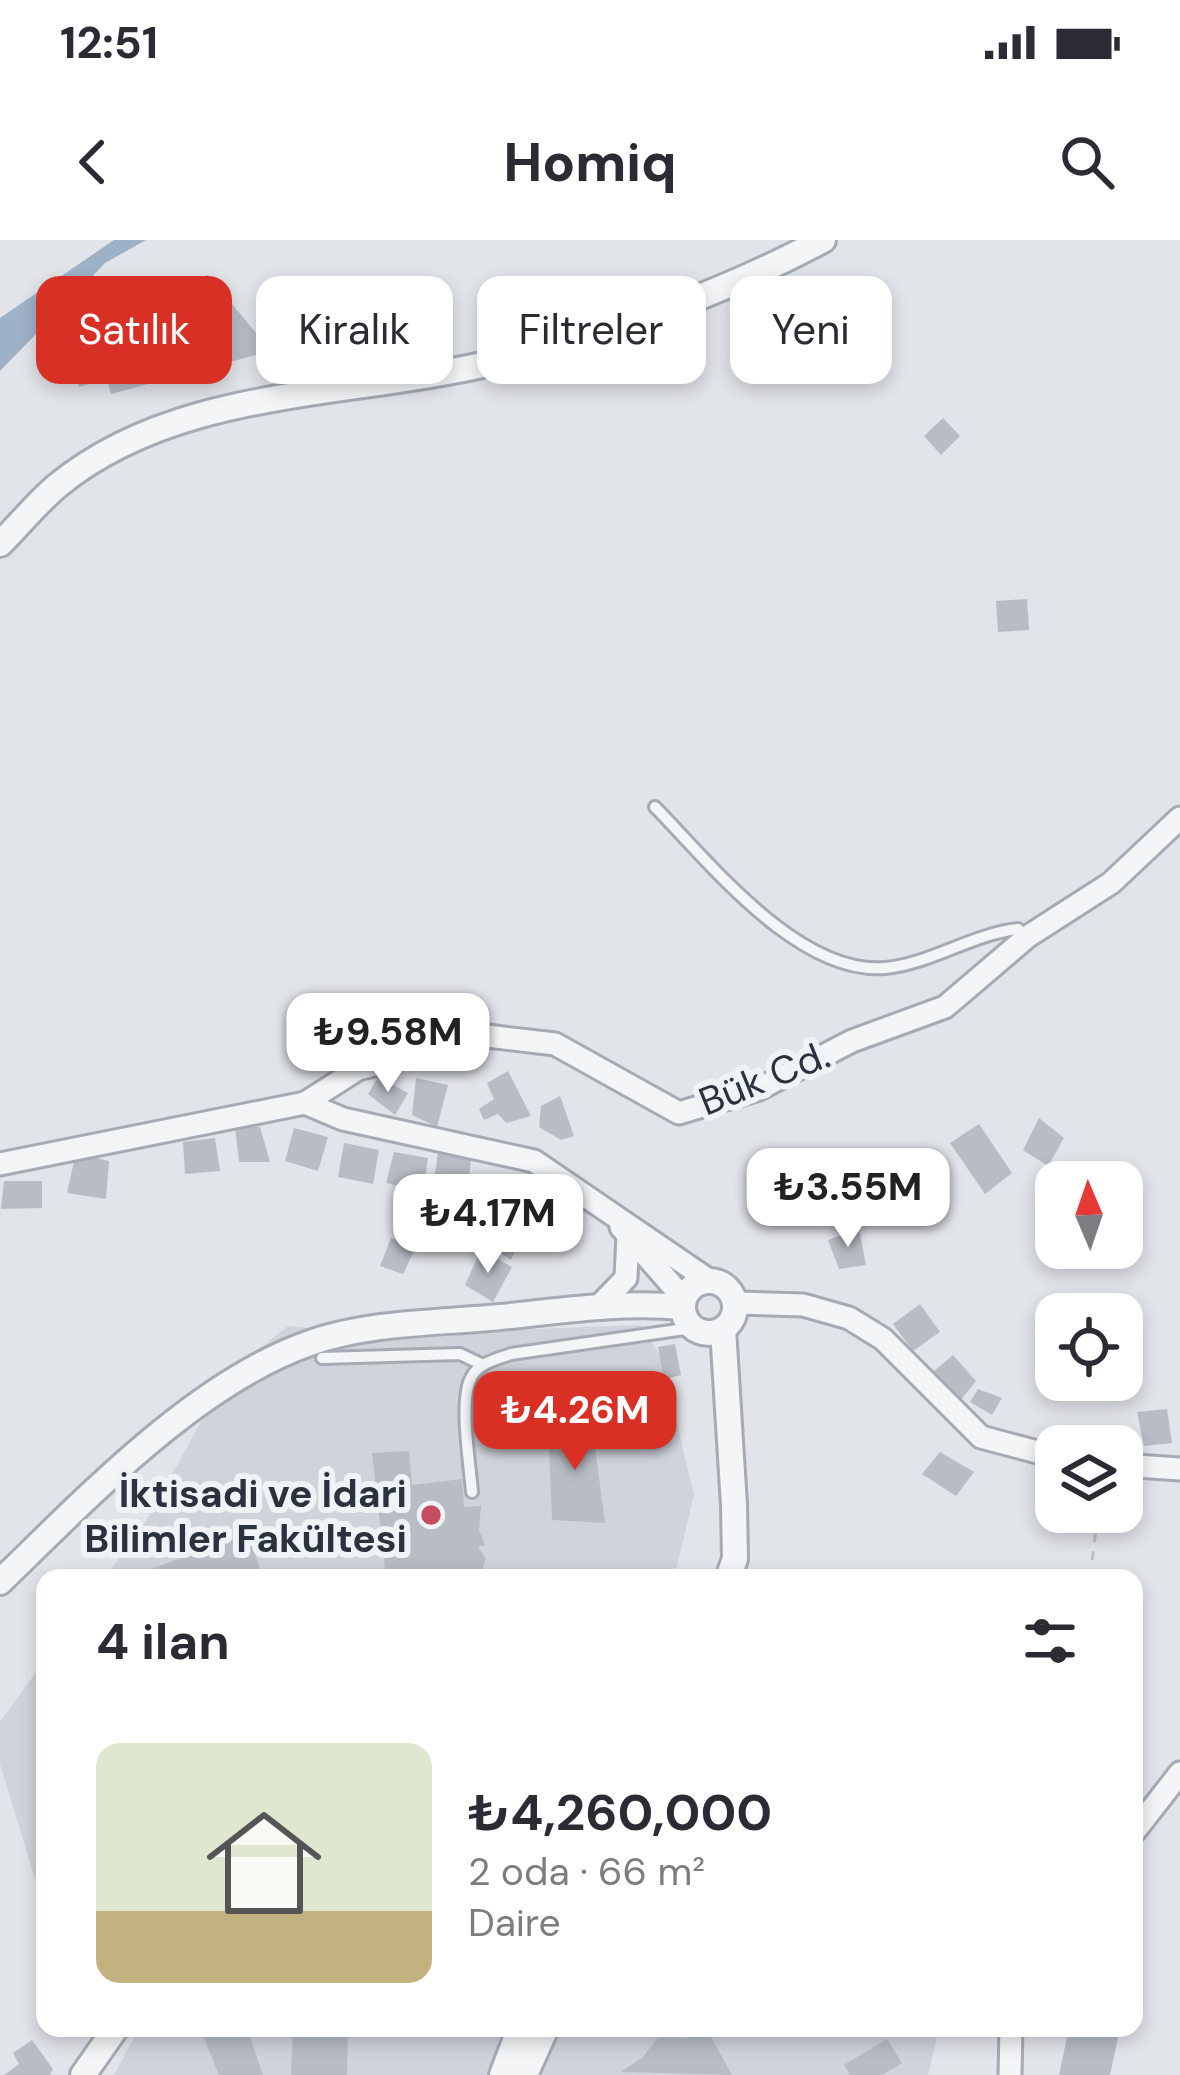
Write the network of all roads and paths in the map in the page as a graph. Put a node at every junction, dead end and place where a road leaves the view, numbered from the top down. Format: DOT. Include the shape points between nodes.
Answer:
graph roads {
  1 [pos="823,240"];
  2 [pos="0,544"];
  3 [pos="656,807"];
  4 [pos="1180,818"];
  5 [pos="1028,937"];
  6 [pos="305,1103"];
  7 [pos="0,1164"];
  8 [pos="600,1204"];
  9 [pos="628,1234"];
  10 [pos="710,1281"];
  11 [pos="735,1303"];
  12 [pos="598,1307"];
  13 [pos="694,1319"];
  14 [pos="322,1358"];
  15 [pos="483,1365"];
  16 [pos="1035,1451"];
  17 [pos="1143,1466"];
  18 [pos="1180,1469"];
  19 [pos="472,1492"];
  20 [pos="1095,1533"];
  21 [pos="731,1569"];
  22 [pos="1091,1569"];
  23 [pos="0,1582"];
  24 [pos="1180,1773"];
  25 [pos="1143,1820"];
  26 [pos="110,2037"];
  27 [pos="517,2037"];
  28 [pos="542,2037"];
  29 [pos="1011,2037"];
  30 [pos="83,2075"];
  31 [pos="502,2075"];
  32 [pos="525,2075"];
  33 [pos="1010,2075"];
  1 -- 2 [label="street" via="715,291 573,343 204,413 126,442 58,485"];
  3 -- 5 [label="lane" via="759,914 836,960 889,968 987,933 1018,929"];
  4 -- 5 [label="street, Bük Cd." via="1112,884"];
  5 -- 6 [label="street, Bük Cd." via="945,1007 852,1041 759,1089 679,1113 555,1044 487,1036 358,1069"];
  6 -- 7 [label="street"];
  6 -- 8 [label="street" via="343,1119 534,1161"];
  8 -- 9 [label="street"];
  8 -- 10 [label="street"];
  9 -- 12 [label="street" via="626,1278"];
  9 -- 13 [label="street"];
  10 -- 11 [label="street"];
  10 -- 13 [label="street" via="694,1286"];
  11 -- 13 [label="street" via="733,1318"];
  11 -- 16 [label="street" via="803,1305 849,1318 883,1339 981,1437"];
  12 -- 13 [label="street" via="654,1304"];
  12 -- 23 [label="street" via="398,1327 312,1342 268,1362 160,1433"];
  13 -- 15 [label="lane"];
  13 -- 21 [label="street" via="726,1431"];
  14 -- 15 [label="lane" via="460,1354"];
  15 -- 19 [label="lane" via="470,1379 467,1406"];
  17 -- 18 [label="street"];
  20 -- 22 [label="path"];
  24 -- 25 [label="street"];
  26 -- 30 [label="street"];
  27 -- 31 [label="street"];
  28 -- 32 [label="street"];
  29 -- 33 [label="street"];
}
